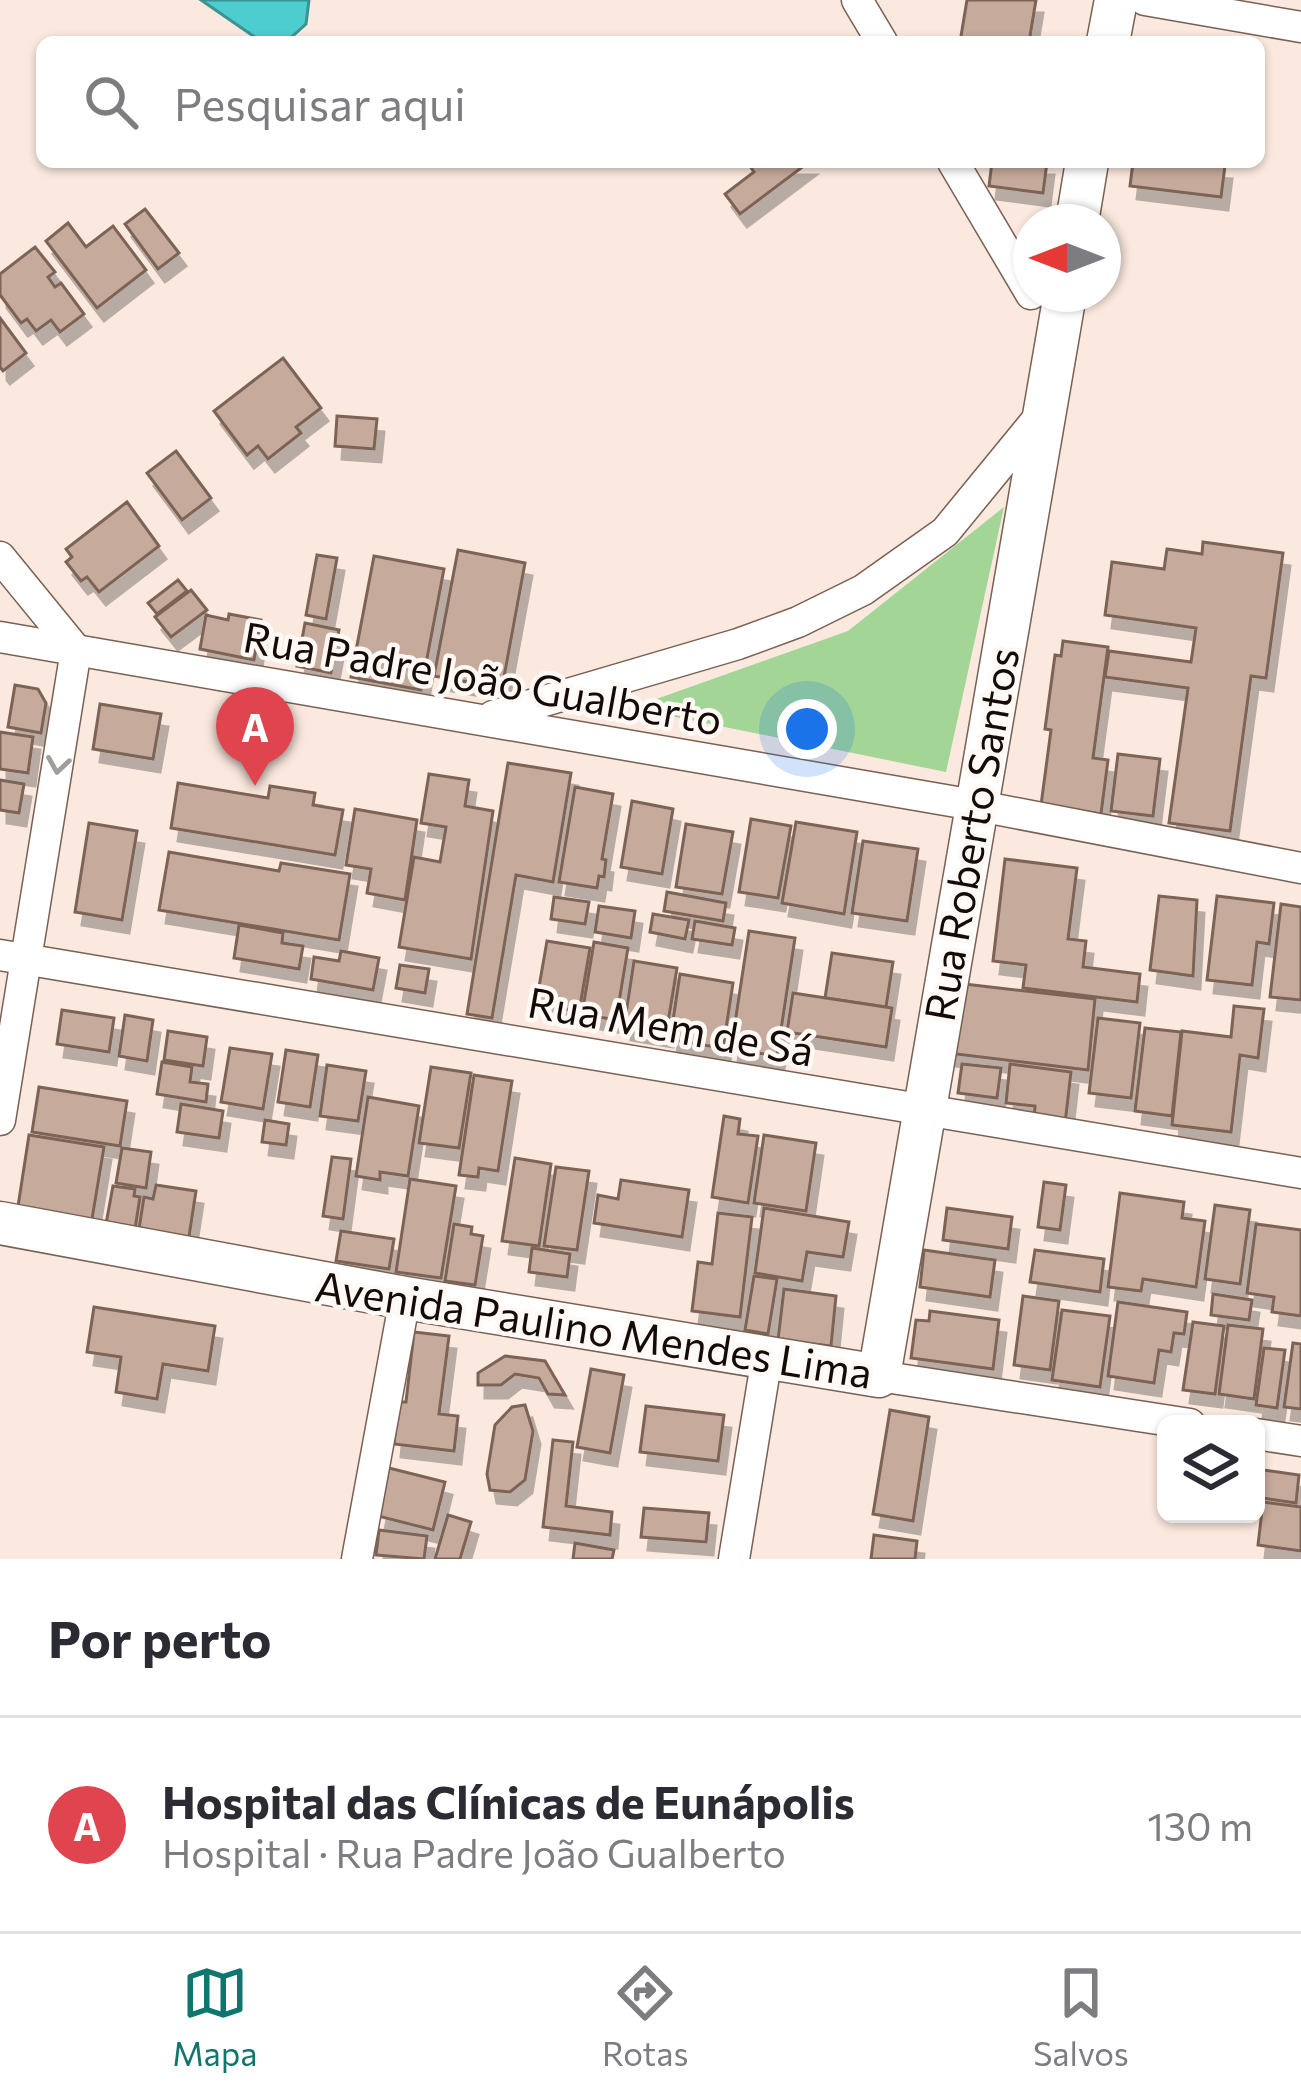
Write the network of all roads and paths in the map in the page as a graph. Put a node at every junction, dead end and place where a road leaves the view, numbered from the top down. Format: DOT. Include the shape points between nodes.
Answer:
graph roads {
  1 [pos="857,0"];
  2 [pos="1116,0"];
  3 [pos="1144,0"];
  4 [pos="1301,28"];
  5 [pos="878,36"];
  6 [pos="1109,36"];
  7 [pos="957,168"];
  8 [pos="1087,168"];
  9 [pos="1080,204"];
  10 [pos="1013,264"];
  11 [pos="1042,312"];
  12 [pos="1062,312"];
  13 [pos="1058,340"];
  14 [pos="1044,411"];
  15 [pos="0,557"];
  16 [pos="0,638"];
  17 [pos="76,650"];
  18 [pos="482,719"];
  19 [pos="974,806"];
  20 [pos="1301,868"];
  21 [pos="14,957"];
  22 [pos="924,1111"];
  23 [pos="0,1120"];
  24 [pos="1301,1173"];
  25 [pos="0,1222"];
  26 [pos="405,1298"];
  27 [pos="767,1358"];
  28 [pos="879,1376"];
  29 [pos="1157,1419"];
  30 [pos="1265,1435"];
  31 [pos="1301,1441"];
  32 [pos="357,1559"];
  33 [pos="734,1559"];
  1 -- 5 [label="street"];
  2 -- 6 [label="main road"];
  3 -- 4 [label="street"];
  7 -- 10 [label="street"];
  8 -- 9 [label="main road"];
  11 -- 13 [label="street"];
  12 -- 13 [label="main road, Rua Roberto Santos"];
  13 -- 14 [label="main road, Rua Roberto Santos"];
  14 -- 18 [label="street" via="945,532 863,590 738,644"];
  14 -- 19 [label="main road, Rua Roberto Santos"];
  15 -- 17 [label="street"];
  16 -- 17 [label="street, Rua Padre João Gualberto"];
  17 -- 18 [label="street, Rua Padre João Gualberto"];
  17 -- 21 [label="street, one-way"];
  18 -- 19 [label="street, Rua Padre João Gualberto"];
  19 -- 20 [label="street, Rua Padre João Gualberto"];
  19 -- 22 [label="main road, Rua Roberto Santos"];
  21 -- 22 [label="street, Rua Mem de Sá"];
  21 -- 23 [label="street"];
  22 -- 24 [label="street, Rua Mem de Sá"];
  22 -- 28 [label="main road, Rua Roberto Santos"];
  25 -- 26 [label="main road, Avenida Paulino Mendes Lima"];
  26 -- 27 [label="main road, Avenida Paulino Mendes Lima"];
  26 -- 32 [label="street"];
  27 -- 28 [label="main road, Avenida Paulino Mendes Lima"];
  27 -- 33 [label="street"];
  28 -- 29 [label="street, Avenida Paulino Mendes Lima"];
  30 -- 31 [label="street"];
}
